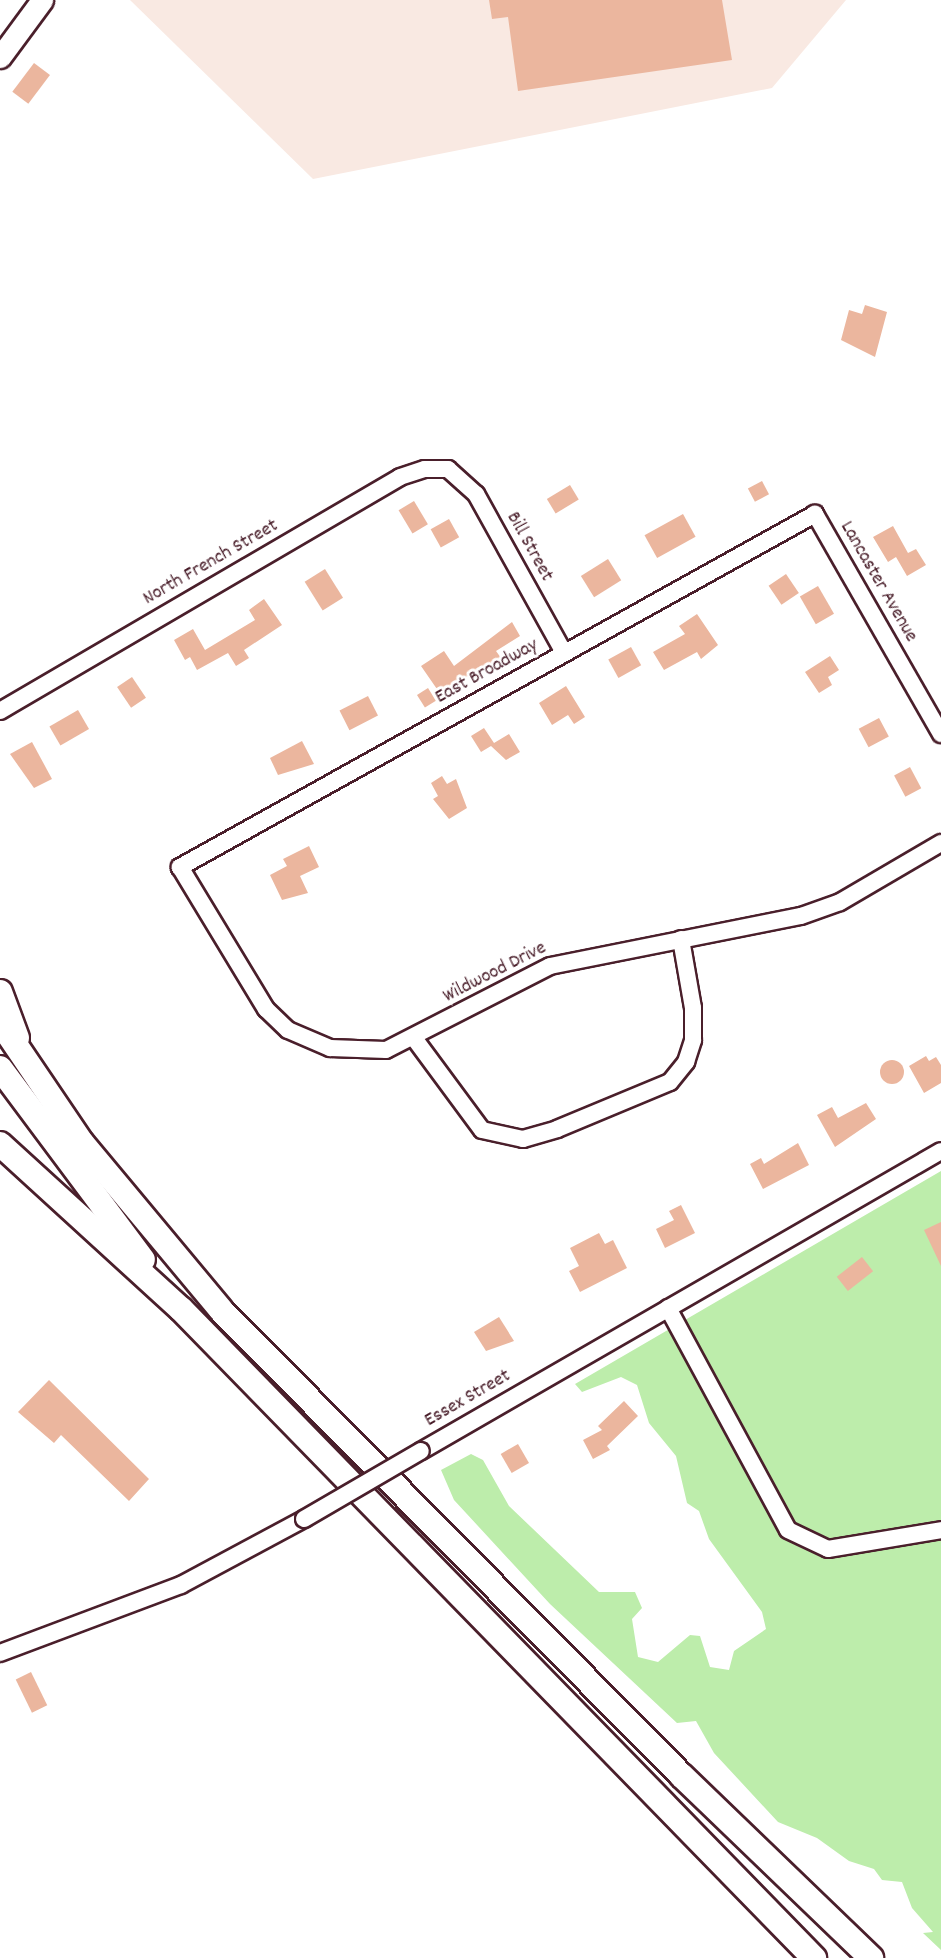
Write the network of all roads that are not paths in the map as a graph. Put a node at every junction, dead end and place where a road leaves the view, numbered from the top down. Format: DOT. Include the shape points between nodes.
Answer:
graph roads {
  1 [pos="42,0"];
  2 [pos="2,49"];
  3 [pos="448,469"];
  4 [pos="815,513"];
  5 [pos="564,654"];
  6 [pos="0,711"];
  7 [pos="941,734"];
  8 [pos="941,843"];
  9 [pos="180,867"];
  10 [pos="681,939"];
  11 [pos="0,992"];
  12 [pos="0,1022"];
  13 [pos="414,1038"];
  14 [pos="20,1052"];
  15 [pos="0,1068"];
  16 [pos="0,1144"];
  17 [pos="941,1151"];
  18 [pos="668,1308"];
  19 [pos="181,1309"];
  20 [pos="941,1530"];
  21 [pos="0,1653"];
  22 [pos="814,1958"];
  23 [pos="871,1958"];
  1 -- 2 [label="main road"];
  3 -- 5 [label="street, Bill Street" via="476,494"];
  3 -- 6 [label="street, North French Street" via="425,469 400,477"];
  4 -- 5 [label="street, East Broadway"];
  4 -- 7 [label="street, Lancaster Avenue"];
  5 -- 9 [label="street, East Broadway"];
  8 -- 10 [label="street, Wildwood Drive" via="840,902 760,926"];
  9 -- 13 [label="street, Wildwood Drive" via="266,1009 288,1030 330,1048 348,1050 386,1050"];
  10 -- 13 [label="street, Wildwood Drive" via="550,966"];
  10 -- 13 [label="street" via="693,1008 693,1040 686,1062 670,1082 557,1130 523,1139 482,1130"];
  11 -- 14 [label="highway"];
  12 -- 14 [label="highway"];
  14 -- 23 [label="highway" via="82,1143 221,1310 681,1775"];
  15 -- 19 [label="highway"];
  16 -- 19 [label="highway"];
  17 -- 18 [label="street, Essex Street"];
  18 -- 20 [label="street" via="788,1530 828,1549"];
  18 -- 21 [label="street, Essex Street, bridge" via="304,1519 181,1585"];
  19 -- 22 [label="highway"];
}
